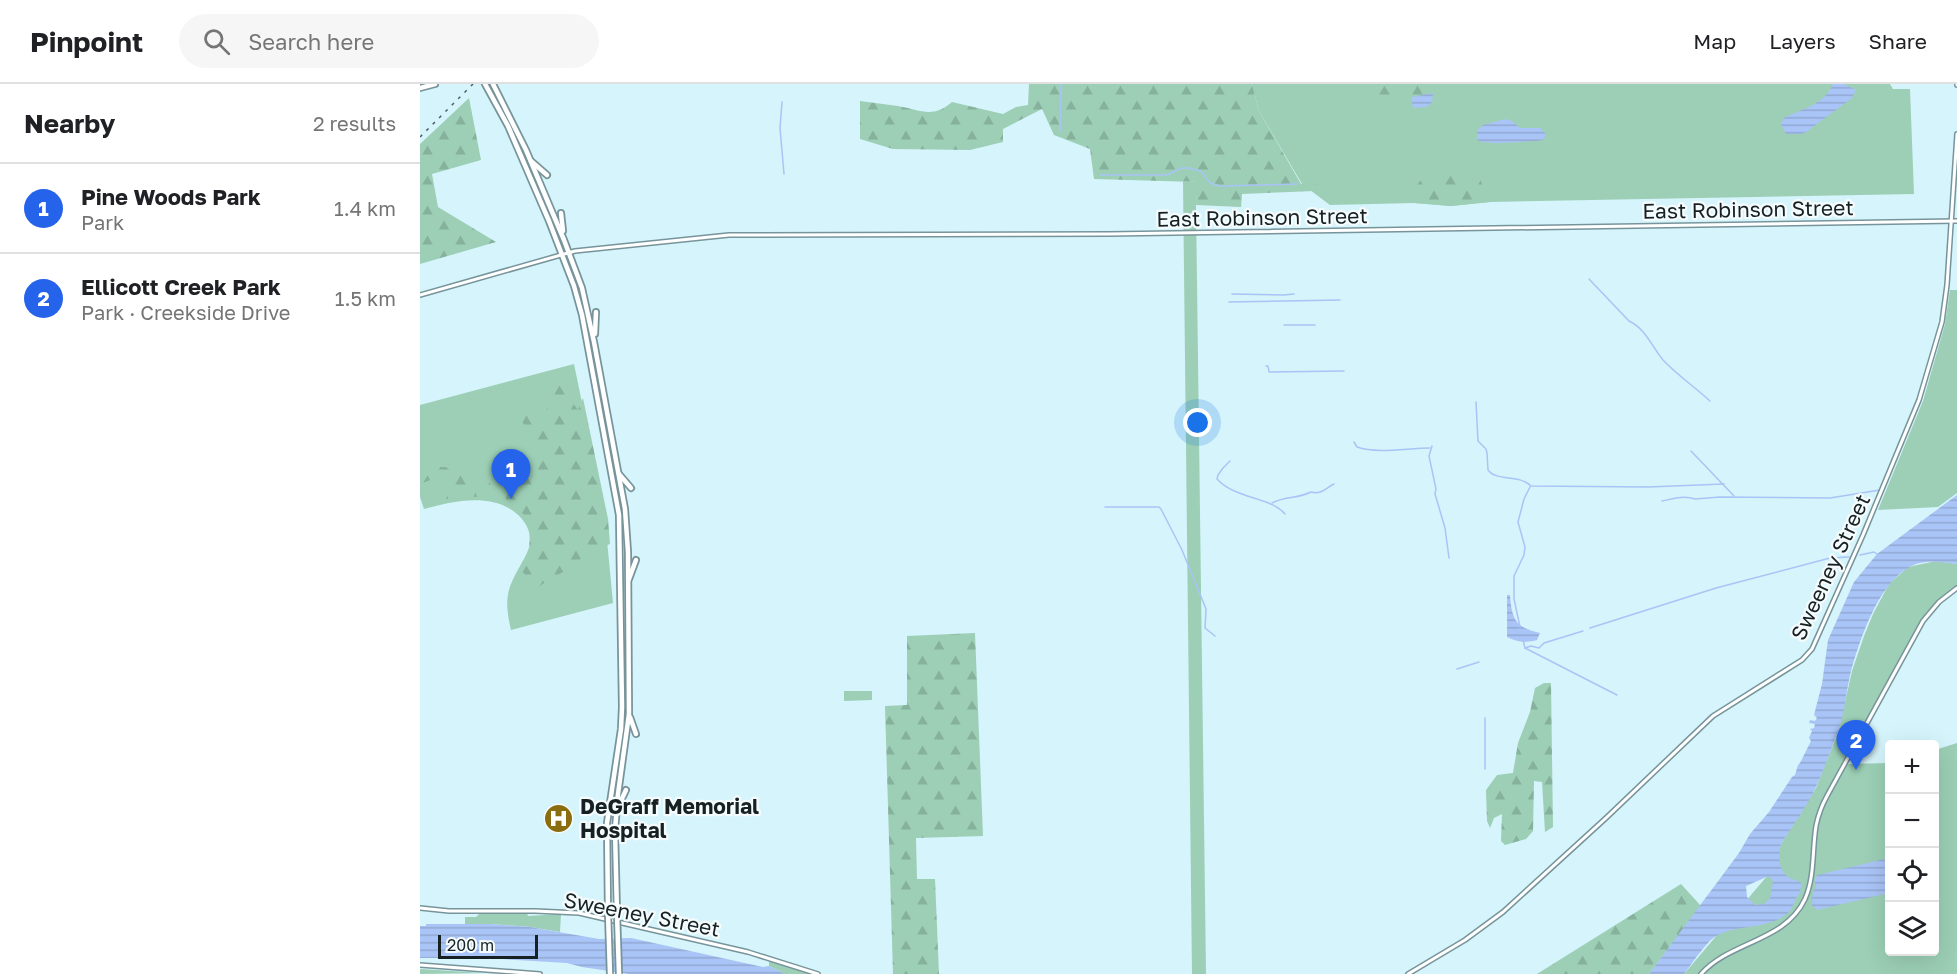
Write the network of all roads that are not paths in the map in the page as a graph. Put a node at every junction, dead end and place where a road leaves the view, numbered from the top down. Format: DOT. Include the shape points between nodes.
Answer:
graph roads {
  1 [pos="435,84"];
  2 [pos="485,84"];
  3 [pos="493,84"];
  4 [pos="420,88"];
  5 [pos="1957,134"];
  6 [pos="530,160"];
  7 [pos="547,175"];
  8 [pos="561,213"];
  9 [pos="1951,221"];
  10 [pos="1957,221"];
  11 [pos="564,240"];
  12 [pos="569,253"];
  13 [pos="562,255"];
  14 [pos="420,295"];
  15 [pos="596,312"];
  16 [pos="594,342"];
  17 [pos="619,474"];
  18 [pos="631,488"];
  19 [pos="636,560"];
  20 [pos="628,582"];
  21 [pos="1957,588"];
  22 [pos="629,714"];
  23 [pos="636,734"];
  24 [pos="626,790"];
  25 [pos="616,812"];
  26 [pos="420,908"];
  27 [pos="420,964"];
  28 [pos="540,974"];
  29 [pos="609,974"];
  30 [pos="619,974"];
  31 [pos="818,974"];
  32 [pos="1408,974"];
  33 [pos="1701,974"];
  1 -- 4 [label="main road"];
  2 -- 13 [label="main road" via="508,126"];
  3 -- 6 [label="main road"];
  5 -- 9 [label="street, Sweeney Street"];
  6 -- 7 [label="main road"];
  6 -- 11 [label="main road"];
  8 -- 11 [label="main road"];
  9 -- 10 [label="street, East Robinson Street"];
  9 -- 12 [label="street, East Robinson Street" via="1109,234 729,235"];
  9 -- 32 [label="street, Sweeney Street" via="1942,322 1919,400 1812,648 1802,660 1713,716 1503,912"];
  11 -- 12 [label="main road"];
  12 -- 13 [label="street, East Robinson Street"];
  12 -- 16 [label="main road" via="582,288"];
  13 -- 14 [label="street, East Robinson Street"];
  13 -- 29 [label="main road, bridge" via="582,315 619,514 622,707 607,823"];
  15 -- 16 [label="main road"];
  16 -- 17 [label="main road"];
  17 -- 18 [label="main road"];
  17 -- 20 [label="main road" via="627,523"];
  19 -- 20 [label="main road"];
  20 -- 22 [label="main road"];
  21 -- 33 [label="street" via="1923,621 1827,796 1816,826 1811,880 1796,914 1773,933 1729,953"];
  22 -- 23 [label="main road"];
  22 -- 25 [label="main road"];
  24 -- 25 [label="main road"];
  25 -- 30 [label="main road, bridge"];
  26 -- 31 [label="street, Sweeney Street" via="579,913 748,951"];
  27 -- 28 [label="street"];
}
